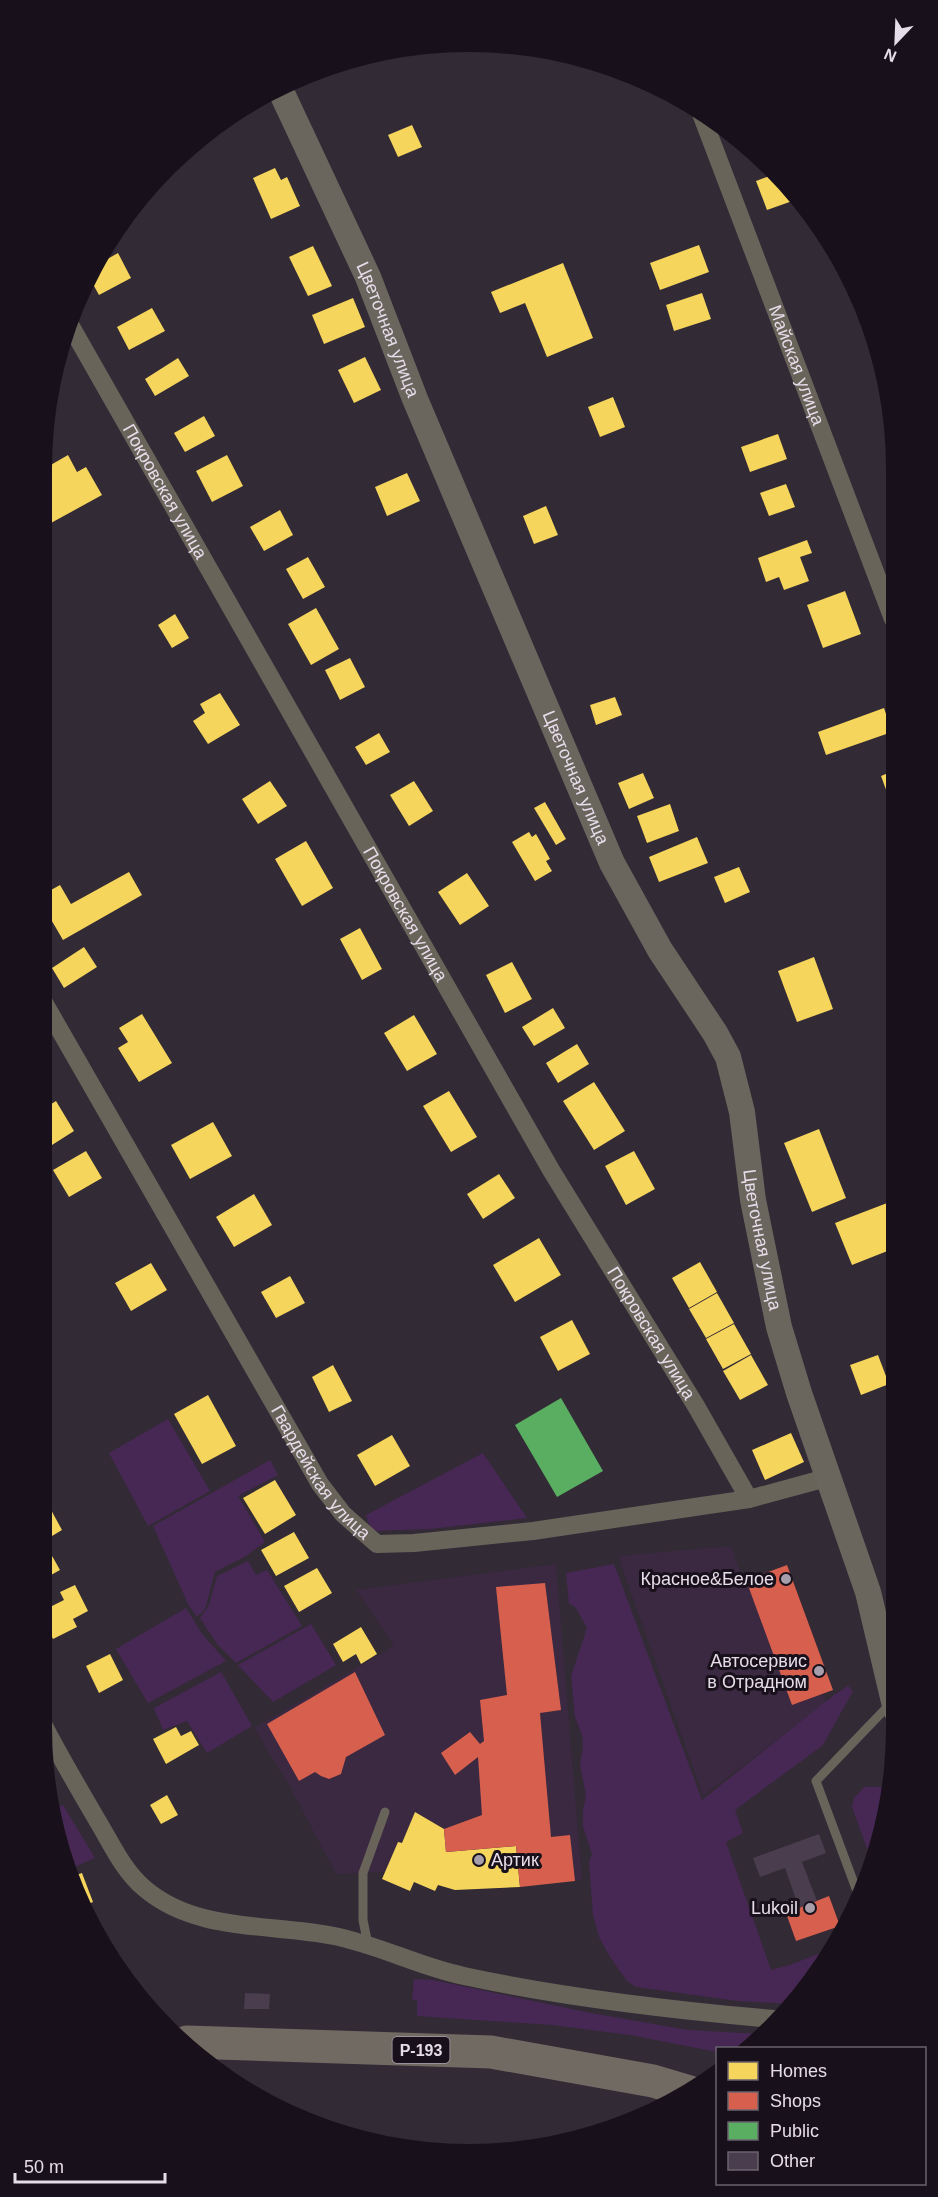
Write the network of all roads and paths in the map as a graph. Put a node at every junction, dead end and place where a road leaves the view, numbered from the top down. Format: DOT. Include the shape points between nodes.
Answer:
graph roads {
  1 [pos="283,96"];
  2 [pos="706,127"];
  3 [pos="76,334"];
  4 [pos="886,601"];
  5 [pos="52,1016"];
  6 [pos="830,1478"];
  7 [pos="749,1499"];
  8 [pos="886,1663"];
  9 [pos="886,1703"];
  10 [pos="53,1742"];
  11 [pos="385,1812"];
  12 [pos="855,1885"];
  13 [pos="368,1945"];
  14 [pos="768,2018"];
  15 [pos="196,2042"];
  16 [pos="653,2082"];
  17 [pos="683,2085"];
  18 [pos="678,2089"];
  1 -- 6 [label="street, Цветочная улица" via="368,277 415,399 612,863 660,950 728,1058 742,1112 753,1200 772,1299 786,1353"];
  2 -- 4 [label="street, Майская улица"];
  3 -- 7 [label="street, Покровская улица" via="545,1160"];
  5 -- 7 [label="street, Гвардейская улица" via="320,1484 343,1514 377,1544 533,1531"];
  6 -- 7 [label="street, Гвардейская улица"];
  6 -- 8 [label="street, Цветочная улица" via="868,1592"];
  9 -- 12 [label="lane" via="816,1781"];
  10 -- 13 [label="street" via="125,1868 167,1904 202,1918 335,1936"];
  11 -- 13 [label="lane" via="363,1873 363,1920"];
  13 -- 14 [label="street" via="462,1976 669,2010"];
  15 -- 16 [label="highway, Р-193" via="491,2052"];
  16 -- 17 [label="highway"];
  16 -- 18 [label="highway, Р-193"];
}
